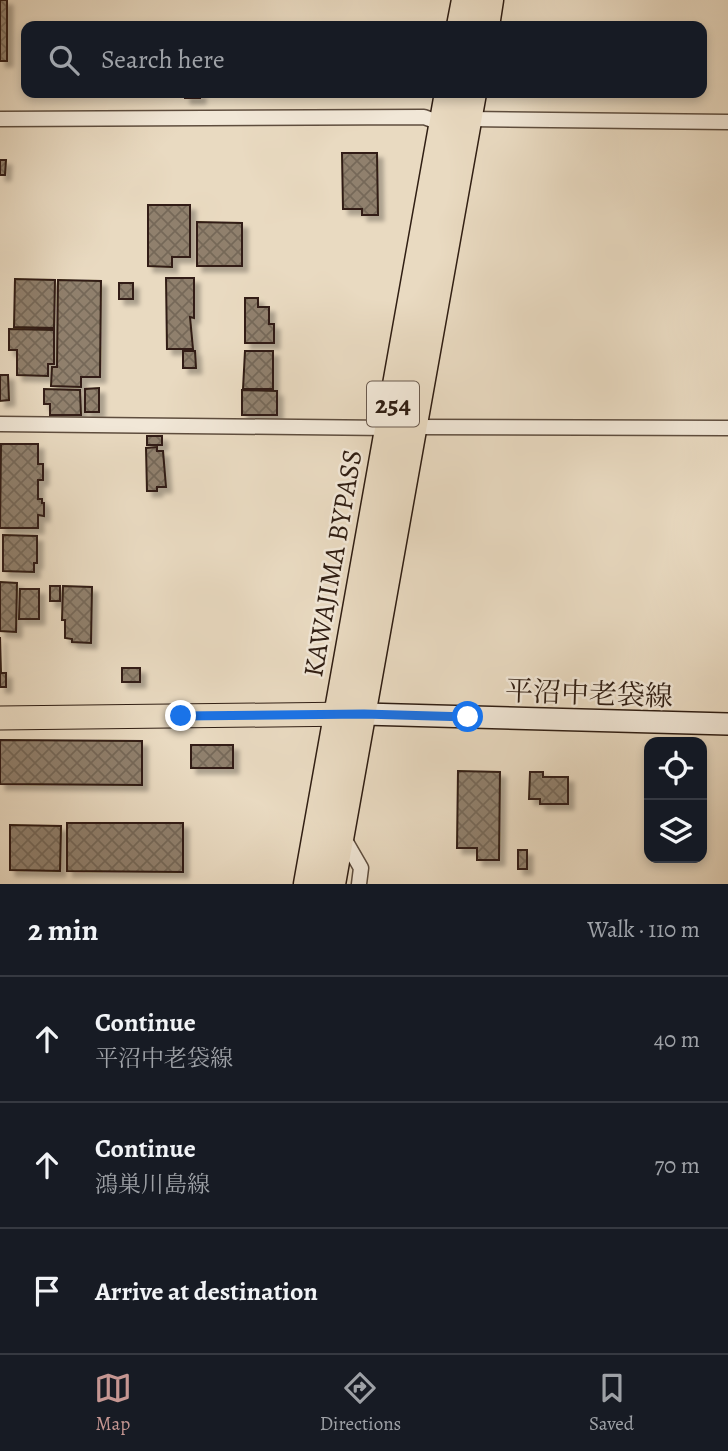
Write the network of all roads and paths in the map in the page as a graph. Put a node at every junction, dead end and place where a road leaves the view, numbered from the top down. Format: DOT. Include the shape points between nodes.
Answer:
graph roads {
  1 [pos="465,0"];
  2 [pos="490,0"];
  3 [pos="461,21"];
  4 [pos="487,21"];
  5 [pos="447,98"];
  6 [pos="473,98"];
  7 [pos="0,119"];
  8 [pos="469,119"];
  9 [pos="728,122"];
  10 [pos="443,124"];
  11 [pos="0,424"];
  12 [pos="401,428"];
  13 [pos="728,428"];
  14 [pos="337,714"];
  15 [pos="364,714"];
  16 [pos="0,718"];
  17 [pos="728,724"];
  18 [pos="342,834"];
  19 [pos="307,884"];
  20 [pos="332,884"];
  21 [pos="359,884"];
  1 -- 3 [label="highway"];
  2 -- 4 [label="highway"];
  5 -- 10 [label="highway, KAWAJIMA BYPASS / 254"];
  6 -- 8 [label="highway, KAWAJIMA BYPASS / 254"];
  7 -- 10 [label="street" via="424,117"];
  8 -- 9 [label="street"];
  8 -- 12 [label="highway, KAWAJIMA BYPASS / 254"];
  10 -- 12 [label="highway, KAWAJIMA BYPASS / 254"];
  11 -- 12 [label="street"];
  12 -- 13 [label="street"];
  12 -- 14 [label="highway, KAWAJIMA BYPASS / 254"];
  12 -- 15 [label="highway, KAWAJIMA BYPASS / 254"];
  14 -- 15 [label="main road"];
  14 -- 16 [label="main road"];
  14 -- 19 [label="highway, KAWAJIMA BYPASS / 254"];
  15 -- 17 [label="main road, 平沼中老袋線"];
  15 -- 18 [label="highway, 254"];
  18 -- 20 [label="highway, 254"];
  18 -- 21 [label="street" via="361,868"];
}
